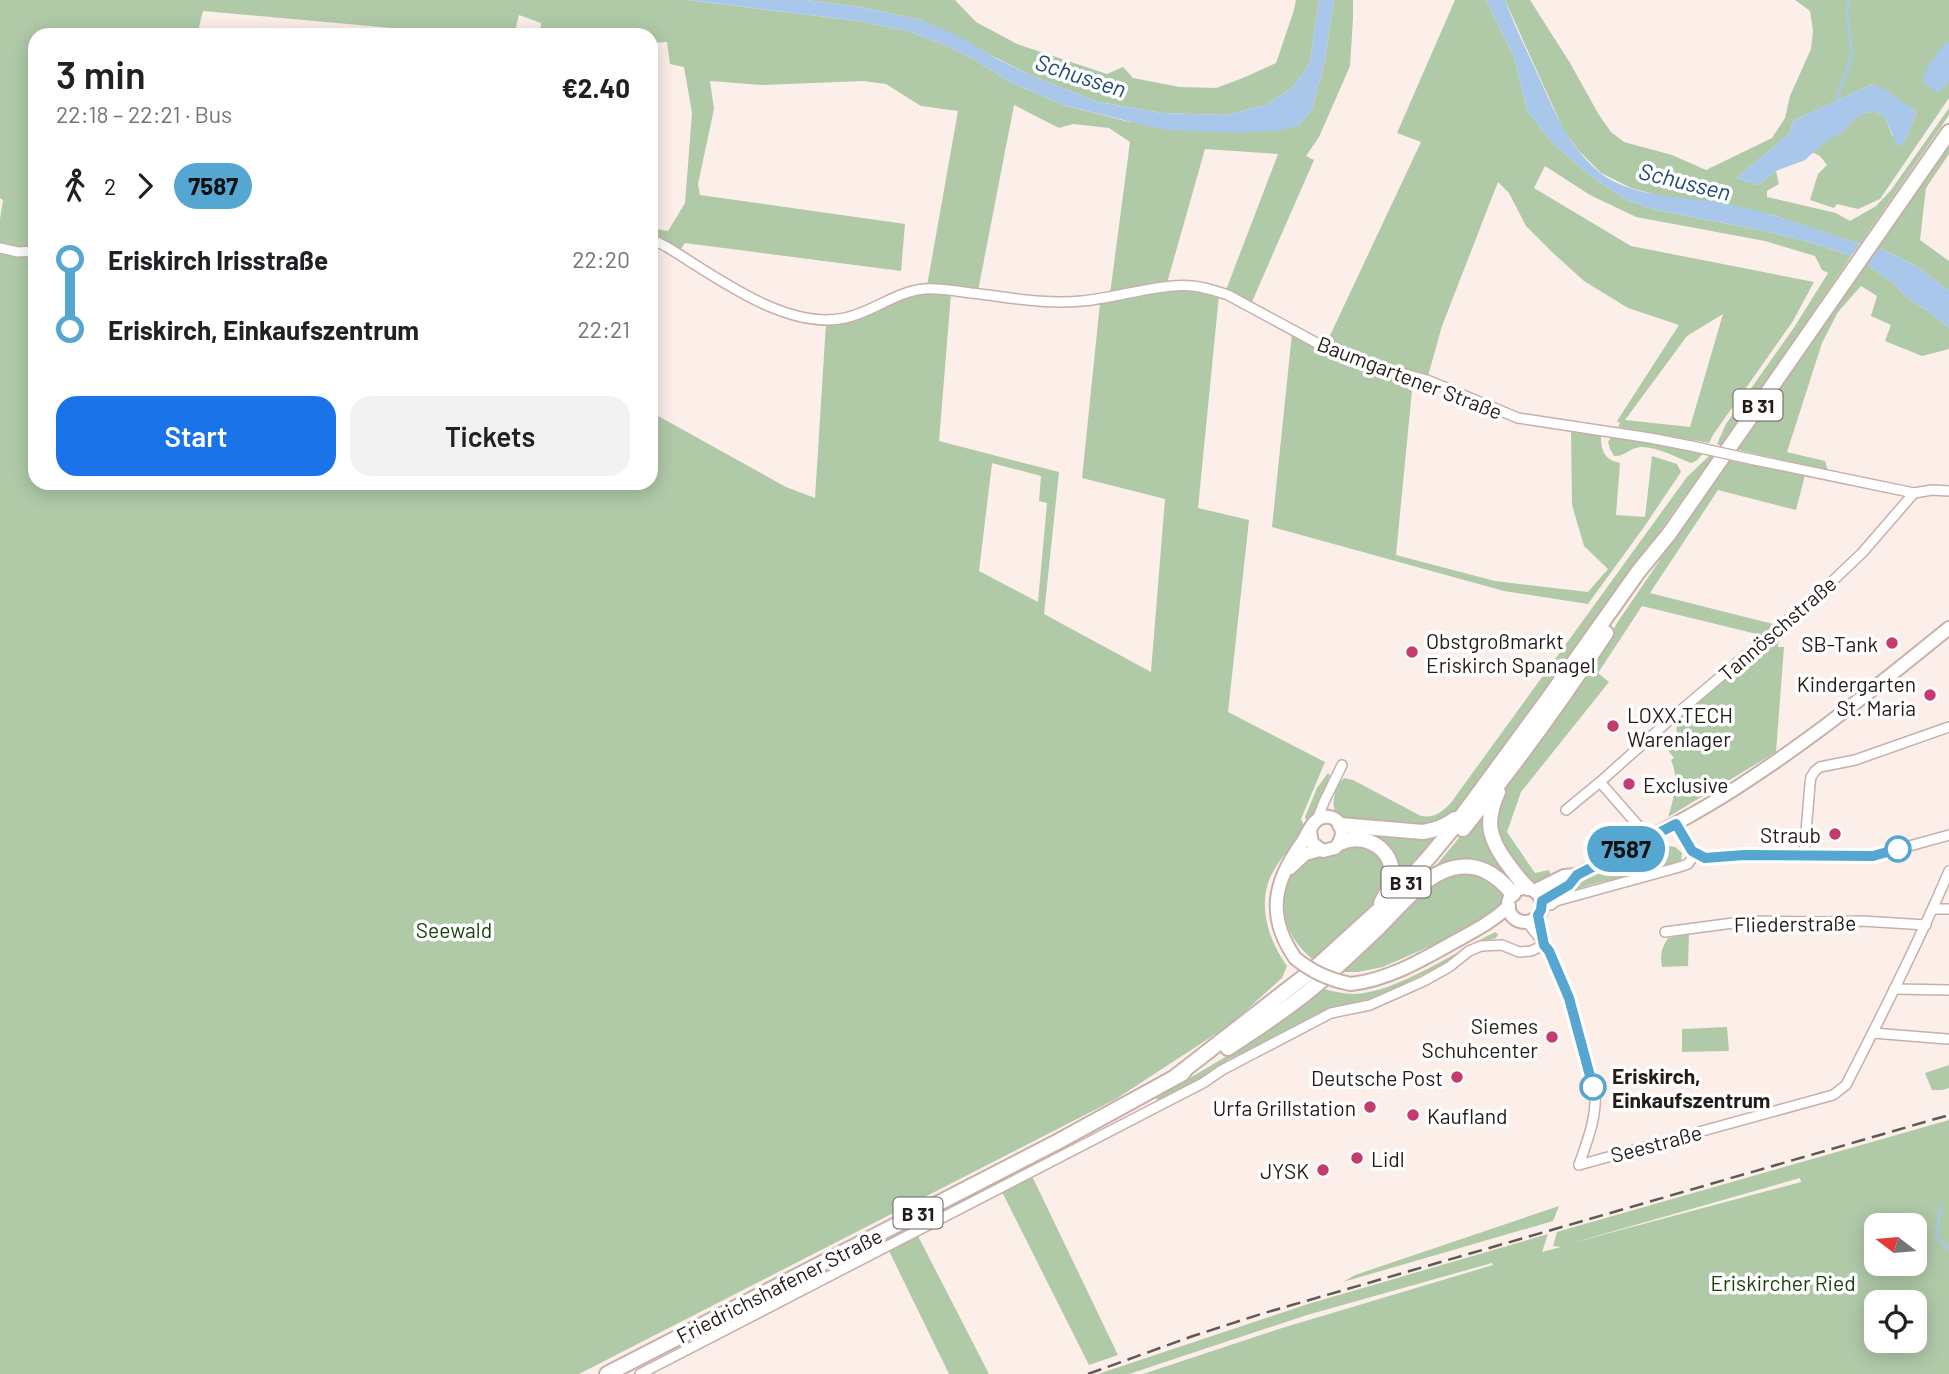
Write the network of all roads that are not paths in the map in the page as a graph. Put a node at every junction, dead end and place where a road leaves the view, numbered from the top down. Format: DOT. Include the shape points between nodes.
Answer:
graph roads {
  1 [pos="1949,131"];
  2 [pos="658,242"];
  3 [pos="0,248"];
  4 [pos="28,251"];
  5 [pos="1949,491"];
  6 [pos="1914,493"];
  7 [pos="1669,534"];
  8 [pos="1949,628"];
  9 [pos="1949,727"];
  10 [pos="1517,762"];
  11 [pos="1342,765"];
  12 [pos="1600,782"];
  13 [pos="1477,794"];
  14 [pos="1328,796"];
  15 [pos="1566,810"];
  16 [pos="1336,822"];
  17 [pos="1676,824"];
  18 [pos="1313,825"];
  19 [pos="1948,837"];
  20 [pos="1649,838"];
  21 [pos="1340,844"];
  22 [pos="1320,850"];
  23 [pos="1695,853"];
  24 [pos="1804,855"];
  25 [pos="1949,871"];
  26 [pos="1283,876"];
  27 [pos="1539,896"];
  28 [pos="1402,903"];
  29 [pos="1512,905"];
  30 [pos="1933,909"];
  31 [pos="1949,909"];
  32 [pos="1532,918"];
  33 [pos="1926,925"];
  34 [pos="1354,932"];
  35 [pos="1665,932"];
  36 [pos="1544,945"];
  37 [pos="1894,989"];
  38 [pos="1949,990"];
  39 [pos="1873,1033"];
  40 [pos="1947,1039"];
  41 [pos="1175,1077"];
  42 [pos="607,1374"];
  43 [pos="640,1374"];
  1 -- 7 [label="main road, B 31"];
  2 -- 6 [label="street, Baumgartener Straße, bridge" via="758,302 792,316 821,320 860,314 925,289 1060,303 1190,285 1228,295 1338,353 1427,380 1518,418 1650,438"];
  3 -- 4 [label="street"];
  5 -- 6 [label="street, Baumgartener Straße"];
  6 -- 12 [label="street, Tannöschstraße" via="1822,591"];
  7 -- 10 [label="main road, B 31"];
  7 -- 13 [label="main road, B 31"];
  8 -- 17 [label="street" via="1799,746"];
  9 -- 24 [label="street" via="1815,771"];
  10 -- 27 [label="main road" via="1494,800 1489,824 1500,853 1521,883"];
  10 -- 28 [label="main road, B 31"];
  11 -- 14 [label="street"];
  12 -- 15 [label="street, Tannöschstraße"];
  12 -- 20 [label="street"];
  13 -- 16 [label="main road" via="1454,820 1433,831 1402,832"];
  13 -- 34 [label="main road, B 31" via="1429,857"];
  14 -- 16 [label="street"];
  14 -- 18 [label="street"];
  16 -- 18 [label="street" via="1326,817"];
  16 -- 21 [label="street" via="1343,834"];
  17 -- 20 [label="street"];
  17 -- 23 [label="street"];
  18 -- 22 [label="street" via="1311,841"];
  18 -- 26 [label="street"];
  19 -- 24 [label="street" via="1873,856"];
  20 -- 27 [label="street" via="1577,875 1569,885"];
  21 -- 22 [label="street"];
  21 -- 34 [label="main road" via="1363,840 1377,845 1392,870 1390,886 1379,906"];
  22 -- 26 [label="street" via="1305,854"];
  23 -- 24 [label="street" via="1710,858"];
  23 -- 27 [label="street" via="1688,864 1676,868 1556,901"];
  25 -- 30 [label="street, Seestraße"];
  26 -- 29 [label="street, bridge" via="1276,900 1278,920 1295,958 1313,972 1351,984 1378,979 1420,961"];
  27 -- 29 [label="street" via="1518,890"];
  27 -- 32 [label="street" via="1541,910"];
  28 -- 29 [label="main road" via="1442,872 1467,866 1497,877"];
  28 -- 41 [label="main road, B 31" via="1290,1005"];
  29 -- 32 [label="street" via="1519,920"];
  30 -- 31 [label="street"];
  30 -- 33 [label="street, Seestraße"];
  32 -- 36 [label="street, Seestraße"];
  33 -- 35 [label="street, Fliederstraße" via="1748,921"];
  33 -- 37 [label="street, Seestraße"];
  34 -- 41 [label="main road, B 31" via="1314,969"];
  36 -- 39 [label="street, Seestraße" via="1569,998 1595,1092 1596,1106 1580,1165 1833,1095 1846,1085"];
  36 -- 43 [label="street" via="1519,952 1502,945 1481,946 1423,981 1370,1005 1331,1013"];
  37 -- 38 [label="street"];
  37 -- 39 [label="street, Seestraße"];
  39 -- 40 [label="street"];
  41 -- 42 [label="main road, Friedrichshafener Straße / B 31"];
}
